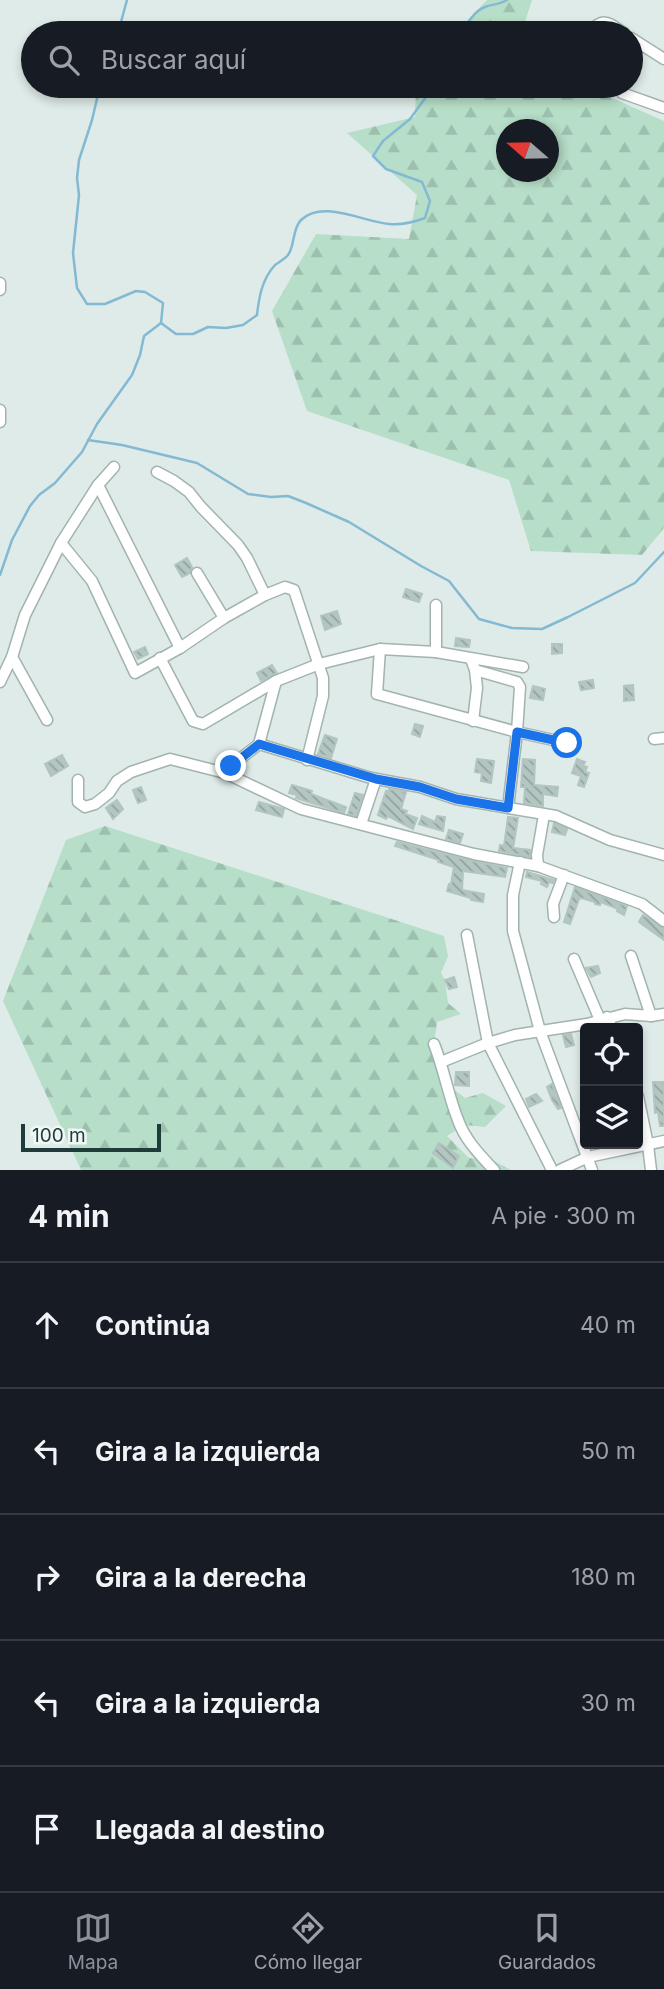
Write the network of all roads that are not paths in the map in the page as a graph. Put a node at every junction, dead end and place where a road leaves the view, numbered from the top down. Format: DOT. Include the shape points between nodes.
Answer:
graph roads {
  1 [pos="643,46"];
  2 [pos="664,59"];
  3 [pos="636,98"];
  4 [pos="664,108"];
  5 [pos="0,284"];
  6 [pos="0,290"];
  7 [pos="0,410"];
  8 [pos="0,422"];
  9 [pos="114,467"];
  10 [pos="157,472"];
  11 [pos="98,485"];
  12 [pos="61,542"];
  13 [pos="197,573"];
  14 [pos="265,595"];
  15 [pos="436,604"];
  16 [pos="224,618"];
  17 [pos="180,648"];
  18 [pos="380,649"];
  19 [pos="436,652"];
  20 [pos="12,657"];
  21 [pos="160,658"];
  22 [pos="471,659"];
  23 [pos="319,664"];
  24 [pos="523,667"];
  25 [pos="475,670"];
  26 [pos="276,681"];
  27 [pos="0,682"];
  28 [pos="47,720"];
  29 [pos="473,721"];
  30 [pos="517,732"];
  31 [pos="567,743"];
  32 [pos="259,744"];
  33 [pos="307,760"];
  34 [pos="225,774"];
  35 [pos="376,779"];
  36 [pos="78,780"];
  37 [pos="508,808"];
  38 [pos="544,815"];
  39 [pos="360,824"];
  40 [pos="664,855"];
  41 [pos="520,862"];
  42 [pos="538,866"];
  43 [pos="564,875"];
  44 [pos="554,917"];
  45 [pos="664,921"];
  46 [pos="467,935"];
  47 [pos="631,956"];
  48 [pos="575,959"];
  49 [pos="664,1014"];
  50 [pos="651,1016"];
  51 [pos="603,1018"];
  52 [pos="608,1023"];
  53 [pos="540,1031"];
  54 [pos="488,1043"];
  55 [pos="434,1044"];
  56 [pos="441,1062"];
  57 [pos="643,1120"];
  58 [pos="664,1141"];
  59 [pos="648,1145"];
  60 [pos="588,1157"];
  61 [pos="494,1170"];
  62 [pos="552,1170"];
  63 [pos="561,1170"];
  64 [pos="592,1170"];
  65 [pos="651,1170"];
  1 -- 2 [label="street"];
  3 -- 4 [label="street"];
  5 -- 6 [label="street"];
  7 -- 8 [label="street"];
  9 -- 11 [label="street"];
  10 -- 14 [label="street" via="189,492 238,545"];
  11 -- 12 [label="street"];
  11 -- 17 [label="street"];
  12 -- 20 [label="street" via="25,615"];
  12 -- 21 [label="street" via="92,582 135,673"];
  13 -- 16 [label="street"];
  14 -- 16 [label="street"];
  14 -- 23 [label="street" via="285,587 294,590"];
  15 -- 19 [label="street"];
  16 -- 17 [label="street"];
  17 -- 21 [label="street"];
  18 -- 19 [label="street"];
  18 -- 23 [label="street"];
  18 -- 29 [label="street" via="377,694"];
  19 -- 22 [label="street"];
  20 -- 27 [label="street"];
  20 -- 28 [label="street"];
  21 -- 26 [label="street" via="193,721 203,723"];
  22 -- 24 [label="street"];
  22 -- 25 [label="street"];
  23 -- 26 [label="street"];
  23 -- 33 [label="street" via="323,696"];
  25 -- 29 [label="street"];
  25 -- 30 [label="street" via="517,682"];
  26 -- 32 [label="street"];
  29 -- 30 [label="street"];
  30 -- 31 [label="street"];
  30 -- 37 [label="street"];
  32 -- 33 [label="street"];
  32 -- 34 [label="street"];
  33 -- 35 [label="street"];
  34 -- 36 [label="street" via="170,760 131,772 85,807 78,802"];
  34 -- 39 [label="street" via="301,809"];
  35 -- 37 [label="street"];
  35 -- 39 [label="street"];
  37 -- 38 [label="street"];
  38 -- 40 [label="street"];
  38 -- 42 [label="street"];
  39 -- 41 [label="street"];
  41 -- 42 [label="street"];
  41 -- 53 [label="street" via="513,895 513,932"];
  42 -- 43 [label="street"];
  43 -- 44 [label="street" via="552,904"];
  43 -- 45 [label="street" via="642,904"];
  46 -- 54 [label="street"];
  47 -- 50 [label="street"];
  48 -- 51 [label="street"];
  49 -- 50 [label="street"];
  50 -- 51 [label="street"];
  51 -- 52 [label="street"];
  51 -- 53 [label="street"];
  53 -- 54 [label="street"];
  53 -- 60 [label="street"];
  54 -- 56 [label="street"];
  54 -- 62 [label="street"];
  55 -- 56 [label="street"];
  56 -- 61 [label="street" via="458,1121 472,1146"];
  57 -- 59 [label="street"];
  58 -- 59 [label="street"];
  59 -- 60 [label="street"];
  59 -- 65 [label="street"];
  60 -- 63 [label="street"];
  60 -- 64 [label="street"];
}
